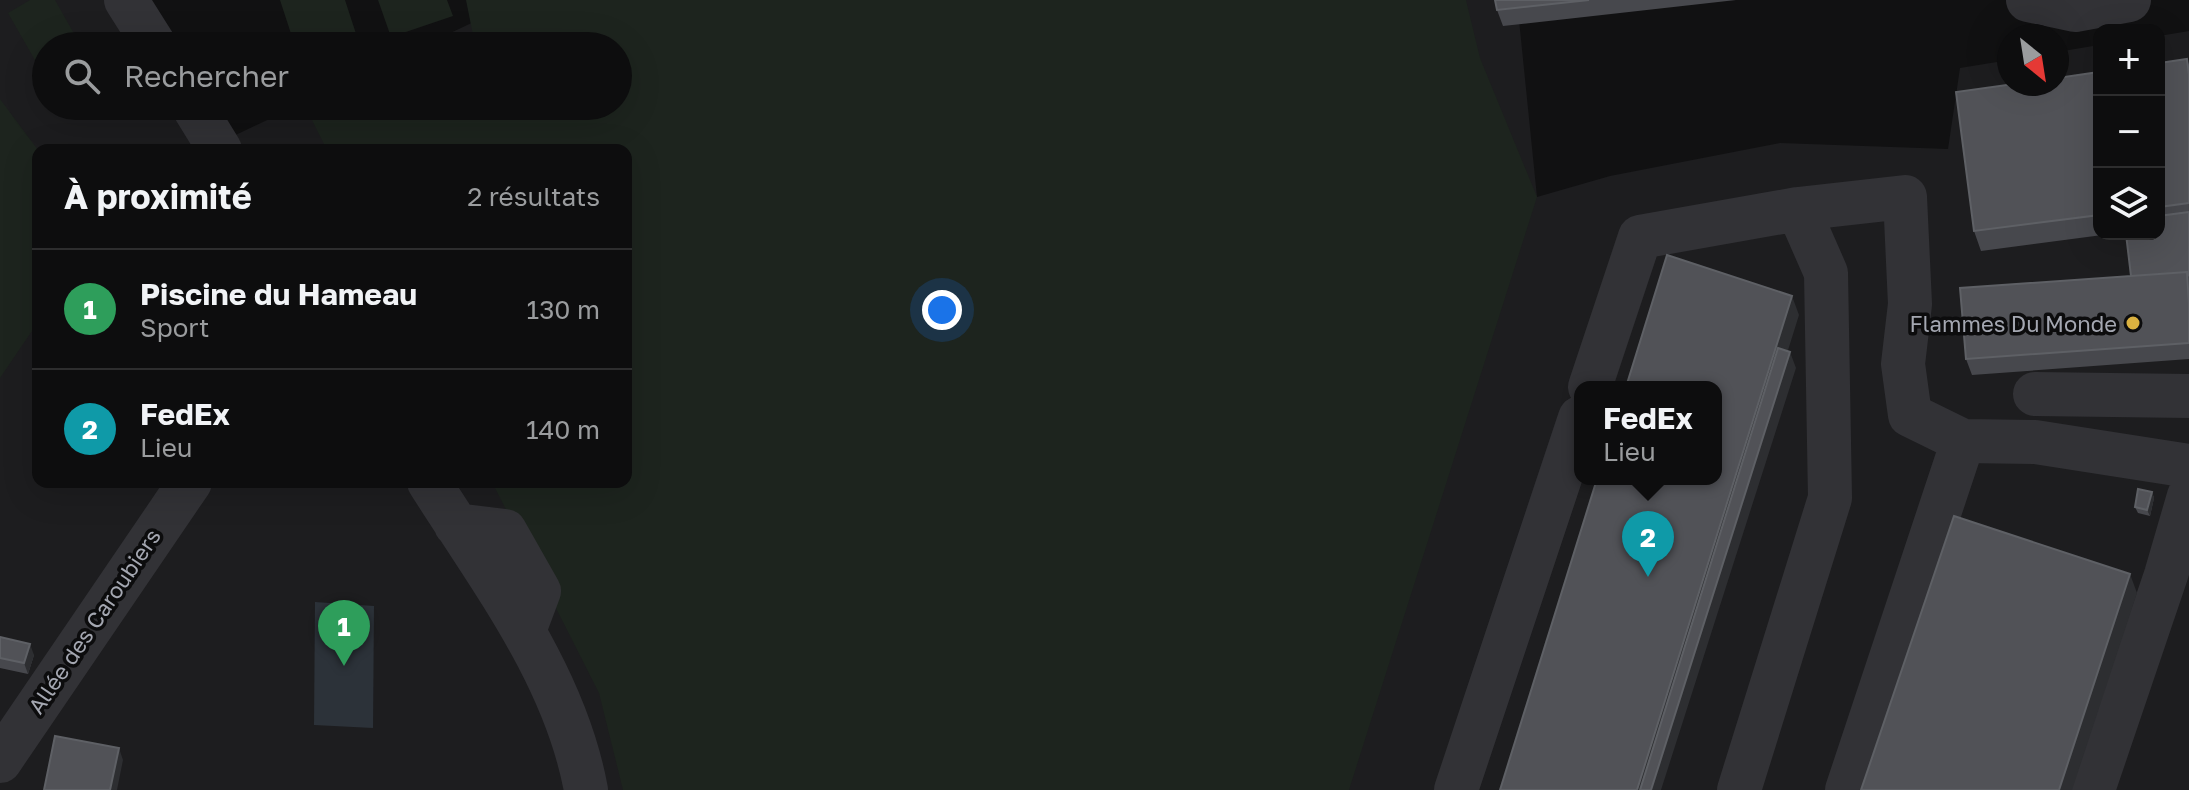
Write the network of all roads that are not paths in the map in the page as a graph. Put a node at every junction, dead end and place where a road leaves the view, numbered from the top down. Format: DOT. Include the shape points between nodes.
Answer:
graph roads {
  1 [pos="126,0"];
  2 [pos="2028,0"];
  3 [pos="2129,0"];
  4 [pos="146,32"];
  5 [pos="202,120"];
  6 [pos="216,144"];
  7 [pos="1798,209"];
  8 [pos="1592,381"];
  9 [pos="2035,394"];
  10 [pos="2189,396"];
  11 [pos="1574,436"];
  12 [pos="1963,441"];
  13 [pos="2189,466"];
  14 [pos="186,488"];
  15 [pos="433,488"];
  16 [pos="2189,496"];
  17 [pos="0,761"];
  18 [pos="586,790"];
  19 [pos="1456,790"];
  20 [pos="1739,790"];
  21 [pos="1847,790"];
  22 [pos="2093,790"];
  1 -- 4 [label="street"];
  2 -- 3 [label="street" via="2075,10"];
  5 -- 6 [label="street"];
  7 -- 8 [label="street" via="1640,237"];
  7 -- 12 [label="street" via="1905,197 1910,304 1903,364 1910,415"];
  7 -- 20 [label="street" via="1826,273 1830,498"];
  9 -- 10 [label="street"];
  11 -- 19 [label="street"];
  12 -- 13 [label="street" via="2035,442"];
  12 -- 21 [label="street"];
  14 -- 17 [label="street, Allée des Caroubiers"];
  15 -- 18 [label="street" via="524,631 557,694"];
  16 -- 22 [label="street"];
}
